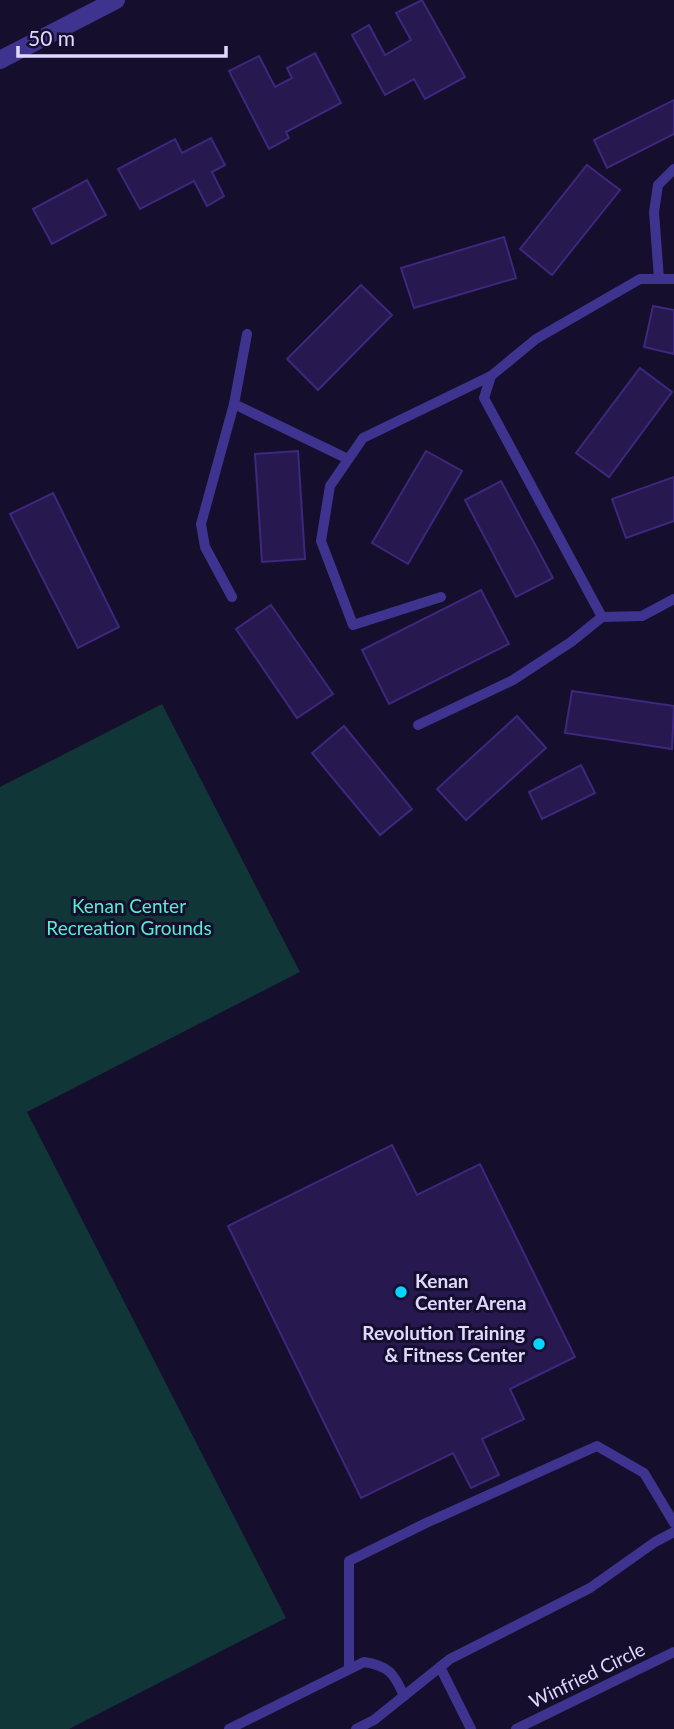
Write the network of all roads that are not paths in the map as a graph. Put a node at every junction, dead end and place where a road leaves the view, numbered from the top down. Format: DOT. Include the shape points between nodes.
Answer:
graph roads {
  1 [pos="116,0"];
  2 [pos="0,60"];
  3 [pos="674,169"];
  4 [pos="659,279"];
  5 [pos="674,279"];
  6 [pos="247,334"];
  7 [pos="491,376"];
  8 [pos="233,404"];
  9 [pos="348,459"];
  10 [pos="232,597"];
  11 [pos="441,597"];
  12 [pos="674,599"];
  13 [pos="602,617"];
  14 [pos="418,725"];
  15 [pos="674,1523"];
  16 [pos="674,1532"];
  17 [pos="674,1652"];
  18 [pos="440,1667"];
  19 [pos="349,1669"];
  20 [pos="404,1696"];
  21 [pos="229,1729"];
  22 [pos="356,1729"];
  23 [pos="471,1729"];
  24 [pos="516,1729"];
  1 -- 2 [label="street"];
  3 -- 4 [label="lane" via="658,184 654,212"];
  4 -- 5 [label="lane"];
  4 -- 7 [label="lane" via="640,279 536,339"];
  6 -- 8 [label="lane"];
  7 -- 9 [label="lane" via="363,438"];
  7 -- 13 [label="lane" via="484,398"];
  8 -- 9 [label="lane"];
  8 -- 10 [label="lane" via="201,524 205,547"];
  9 -- 11 [label="lane" via="330,486 321,541 354,625"];
  12 -- 13 [label="lane" via="642,616"];
  13 -- 14 [label="lane" via="513,680"];
  15 -- 19 [label="lane" via="643,1473 597,1446 349,1561"];
  16 -- 18 [label="lane" via="590,1588"];
  17 -- 24 [label="lane, Winfried Circle"];
  18 -- 20 [label="lane"];
  18 -- 23 [label="lane"];
  19 -- 20 [label="lane" via="364,1662 382,1665 396,1678"];
  19 -- 21 [label="lane"];
  20 -- 22 [label="lane"];
}
